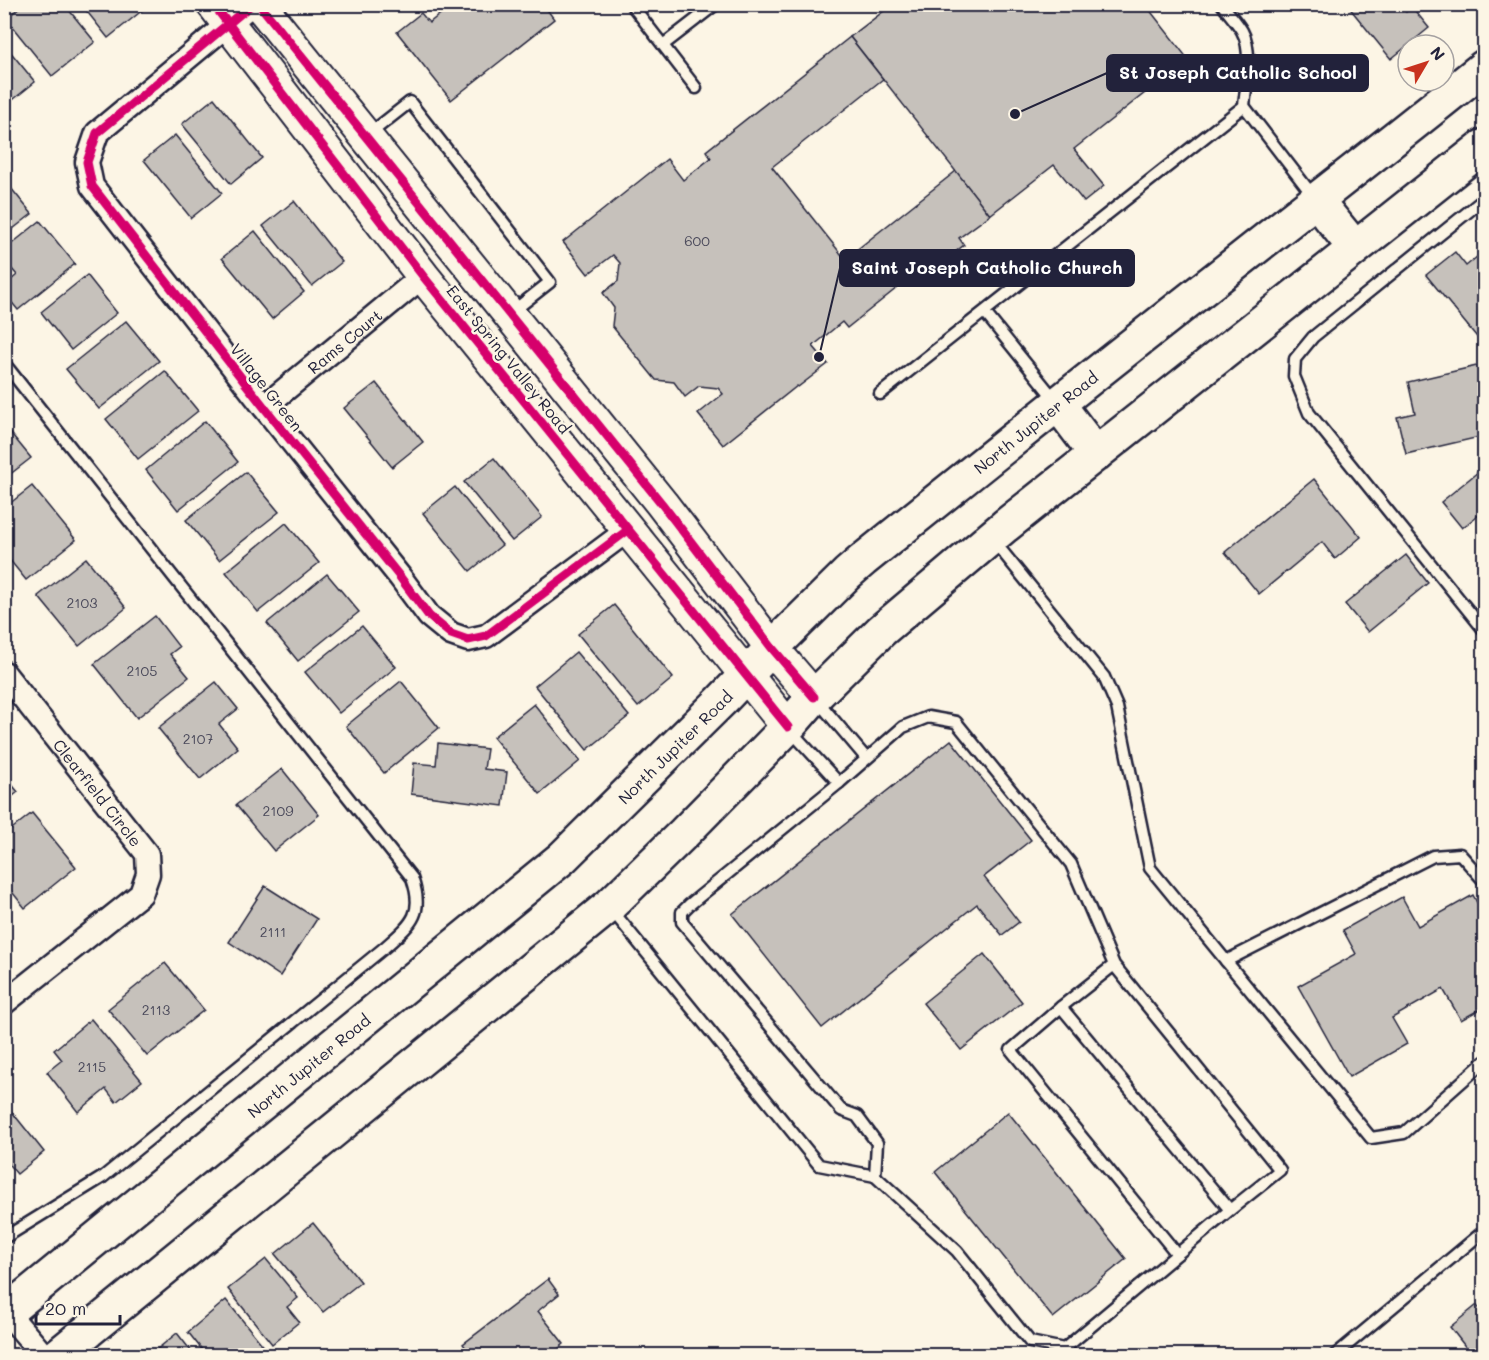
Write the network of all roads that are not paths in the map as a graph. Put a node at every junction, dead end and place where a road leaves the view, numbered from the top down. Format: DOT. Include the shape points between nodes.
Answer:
graph roads {
  1 [pos="259,4"];
  2 [pos="631,4"];
  3 [pos="716,4"];
  4 [pos="1222,4"];
  5 [pos="226,9"];
  6 [pos="663,45"];
  7 [pos="1485,67"];
  8 [pos="696,88"];
  9 [pos="1244,106"];
  10 [pos="366,137"];
  11 [pos="1485,146"];
  12 [pos="1485,199"];
  13 [pos="1316,200"];
  14 [pos="1355,248"];
  15 [pos="423,276"];
  16 [pos="985,313"];
  17 [pos="509,314"];
  18 [pos="4,363"];
  19 [pos="880,394"];
  20 [pos="1058,404"];
  21 [pos="264,407"];
  22 [pos="1096,454"];
  23 [pos="628,530"];
  24 [pos="991,538"];
  25 [pos="1485,630"];
  26 [pos="772,648"];
  27 [pos="4,673"];
  28 [pos="745,675"];
  29 [pos="814,697"];
  30 [pos="788,727"];
  31 [pos="866,758"];
  32 [pos="838,783"];
  33 [pos="1485,881"];
  34 [pos="609,906"];
  35 [pos="1226,961"];
  36 [pos="1114,965"];
  37 [pos="6,999"];
  38 [pos="1061,1007"];
  39 [pos="1485,1062"];
  40 [pos="875,1176"];
  41 [pos="1230,1210"];
  42 [pos="1485,1231"];
  43 [pos="4,1238"];
  44 [pos="1177,1254"];
  45 [pos="5,1311"];
  46 [pos="44,1356"];
  47 [pos="57,1356"];
  48 [pos="1334,1356"];
  1 -- 10 [label="street, East Spring Valley Road"];
  2 -- 6 [label="lane"];
  3 -- 6 [label="lane"];
  4 -- 9 [label="lane" via="1243,32 1247,49"];
  5 -- 15 [label="street, East Spring Valley Road"];
  5 -- 21 [label="street, Village Green" via="97,133 87,162 92,186"];
  6 -- 8 [label="lane"];
  7 -- 13 [label="main road, North Jupiter Road"];
  9 -- 13 [label="lane"];
  9 -- 16 [label="lane"];
  10 -- 17 [label="street, East Spring Valley Road"];
  10 -- 17 [label="lane" via="410,102 550,282"];
  11 -- 14 [label="main road"];
  12 -- 25 [label="lane" via="1313,337 1295,359 1294,376 1309,413"];
  13 -- 14 [label="main road"];
  13 -- 20 [label="main road, North Jupiter Road"];
  14 -- 22 [label="main road"];
  15 -- 21 [label="street, Rams Court"];
  15 -- 23 [label="street, East Spring Valley Road"];
  16 -- 19 [label="lane"];
  16 -- 20 [label="lane"];
  17 -- 26 [label="street, East Spring Valley Road"];
  18 -- 43 [label="lane" via="412,878 418,900 412,921 384,948 103,1178"];
  20 -- 22 [label="main road"];
  20 -- 26 [label="main road, North Jupiter Road" via="848,573"];
  21 -- 23 [label="street, Village Green" via="429,616 451,634 468,640 486,636"];
  22 -- 24 [label="main road"];
  23 -- 28 [label="street, East Spring Valley Road"];
  24 -- 29 [label="main road" via="882,630"];
  24 -- 35 [label="lane" via="1104,677 1117,707 1150,868"];
  26 -- 28 [label="main road, North Jupiter Road"];
  26 -- 29 [label="street, East Spring Valley Road"];
  27 -- 37 [label="street, Clearfield Circle" via="147,854 148,874 141,894"];
  28 -- 30 [label="street, East Spring Valley Road"];
  28 -- 45 [label="main road, North Jupiter Road" via="562,858"];
  29 -- 30 [label="main road"];
  29 -- 31 [label="lane"];
  30 -- 32 [label="lane"];
  30 -- 34 [label="main road"];
  31 -- 32 [label="lane"];
  31 -- 36 [label="lane" via="903,727 928,717 956,722 1071,864"];
  32 -- 40 [label="lane" via="689,905 682,912 681,922 841,1110 857,1116 877,1143"];
  33 -- 35 [label="lane" via="1460,854 1433,856"];
  34 -- 40 [label="lane" via="819,1165"];
  34 -- 47 [label="main road"];
  35 -- 39 [label="lane" via="1371,1138 1404,1133"];
  36 -- 38 [label="lane"];
  36 -- 41 [label="lane" via="1280,1170"];
  38 -- 41 [label="lane"];
  38 -- 44 [label="lane" via="1011,1050"];
  40 -- 44 [label="lane" via="957,1251 1030,1342 1064,1349"];
  41 -- 44 [label="lane"];
  42 -- 48 [label="lane"];
  45 -- 46 [label="street"];
}
